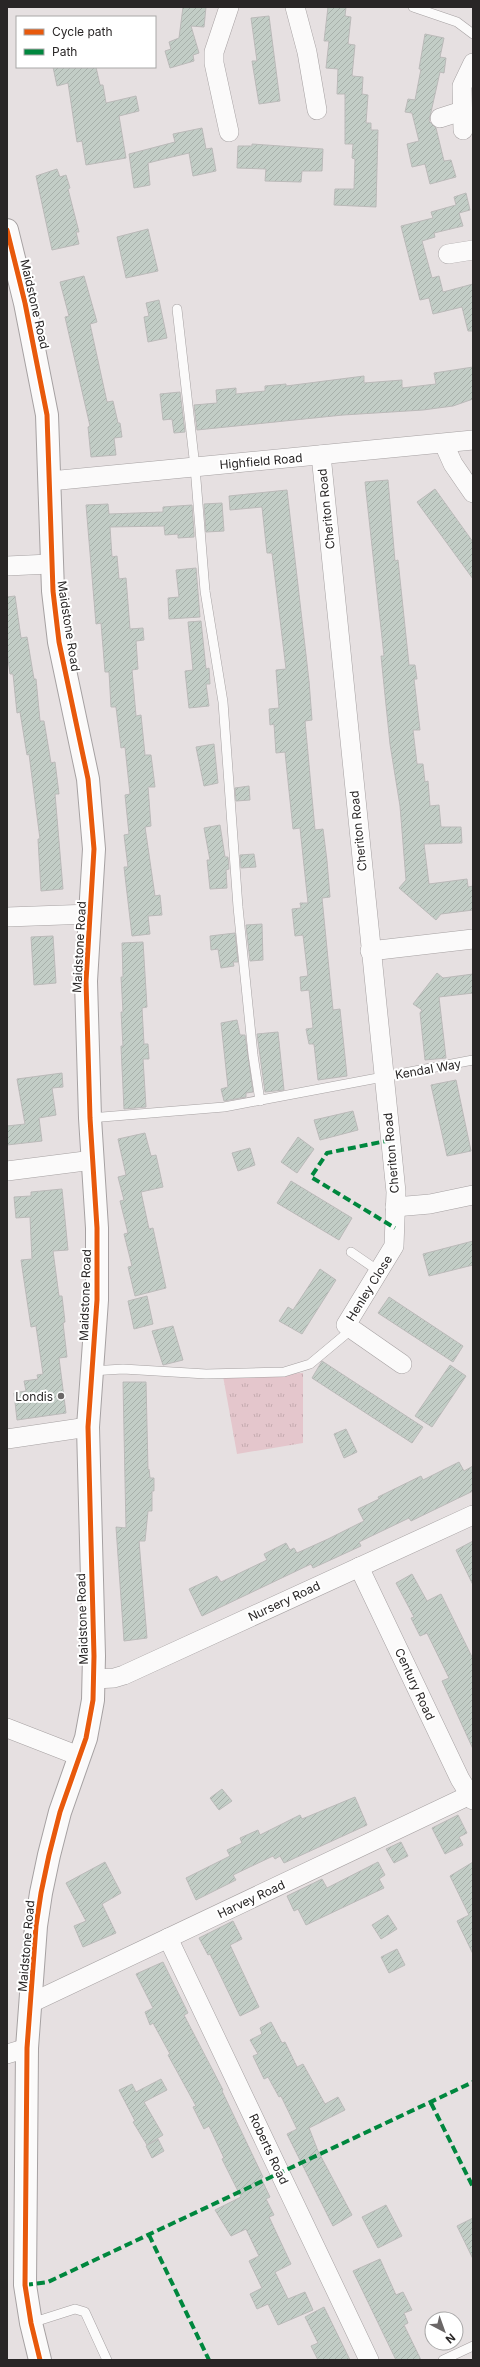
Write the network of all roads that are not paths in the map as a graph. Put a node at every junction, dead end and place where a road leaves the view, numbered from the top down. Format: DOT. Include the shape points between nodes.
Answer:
graph roads {
  1 [pos="229,7"];
  2 [pos="295,7"];
  3 [pos="413,7"];
  4 [pos="473,34"];
  5 [pos="473,63"];
  6 [pos="317,110"];
  7 [pos="462,111"];
  8 [pos="440,118"];
  9 [pos="463,130"];
  10 [pos="229,132"];
  11 [pos="7,230"];
  12 [pos="473,250"];
  13 [pos="448,254"];
  14 [pos="177,309"];
  15 [pos="473,440"];
  16 [pos="444,444"];
  17 [pos="321,455"];
  18 [pos="195,467"];
  19 [pos="50,481"];
  20 [pos="473,493"];
  21 [pos="50,564"];
  22 [pos="7,566"];
  23 [pos="91,914"];
  24 [pos="7,917"];
  25 [pos="473,939"];
  26 [pos="370,951"];
  27 [pos="473,1060"];
  28 [pos="384,1076"];
  29 [pos="260,1101"];
  30 [pos="90,1118"];
  31 [pos="93,1160"];
  32 [pos="7,1171"];
  33 [pos="473,1195"];
  34 [pos="395,1207"];
  35 [pos="351,1252"];
  36 [pos="380,1272"];
  37 [pos="352,1329"];
  38 [pos="402,1364"];
  39 [pos="90,1371"];
  40 [pos="88,1427"];
  41 [pos="7,1439"];
  42 [pos="473,1514"];
  43 [pos="359,1567"];
  44 [pos="94,1679"];
  45 [pos="7,1728"];
  46 [pos="79,1756"];
  47 [pos="472,1797"];
  48 [pos="168,1938"];
  49 [pos="31,2003"];
  50 [pos="28,2048"];
  51 [pos="7,2054"];
  52 [pos="31,2323"];
  53 [pos="473,2346"];
  54 [pos="40,2360"];
  55 [pos="107,2360"];
  56 [pos="369,2360"];
  57 [pos="443,2360"];
  1 -- 10 [label="street" via="214,58"];
  2 -- 6 [label="street" via="307,52"];
  3 -- 4 [label="lane" via="457,22"];
  5 -- 7 [label="street" via="462,86"];
  7 -- 8 [label="street"];
  7 -- 9 [label="street"];
  11 -- 19 [label="street, Maidstone Road" via="44,394 49,434"];
  12 -- 13 [label="street"];
  14 -- 18 [label="lane"];
  15 -- 16 [label="street, Highfield Road"];
  16 -- 17 [label="street, Highfield Road"];
  16 -- 20 [label="street" via="453,464"];
  17 -- 18 [label="street, Highfield Road"];
  17 -- 26 [label="street, Cheriton Road"];
  18 -- 19 [label="street, Highfield Road"];
  18 -- 29 [label="lane" via="205,592 223,702 238,907"];
  19 -- 21 [label="street, Maidstone Road"];
  21 -- 22 [label="street"];
  21 -- 23 [label="street, Maidstone Road" via="60,642 92,807 94,849"];
  23 -- 24 [label="street"];
  23 -- 30 [label="street, Maidstone Road" via="86,981"];
  25 -- 26 [label="street"];
  26 -- 28 [label="street, Cheriton Road"];
  27 -- 28 [label="lane, Kendal Way"];
  28 -- 29 [label="lane, Kendal Way"];
  28 -- 34 [label="street, Cheriton Road"];
  29 -- 30 [label="lane, Kendal Way" via="224,1107"];
  30 -- 31 [label="street, Maidstone Road"];
  31 -- 32 [label="street"];
  31 -- 39 [label="street, Maidstone Road" via="97,1282"];
  33 -- 34 [label="street" via="430,1204"];
  34 -- 36 [label="street, Henley Close" via="394,1246"];
  35 -- 36 [label="lane"];
  36 -- 37 [label="street, Henley Close" via="346,1325"];
  37 -- 38 [label="street, Henley Close"];
  37 -- 39 [label="lane" via="310,1364 284,1372 206,1374 123,1369"];
  39 -- 40 [label="street, Maidstone Road"];
  40 -- 41 [label="street"];
  40 -- 44 [label="street, Maidstone Road"];
  42 -- 43 [label="street, Nursery Road"];
  43 -- 44 [label="street, Nursery Road" via="124,1675"];
  43 -- 47 [label="street, Century Road" via="460,1779"];
  44 -- 46 [label="street, Maidstone Road" via="91,1718"];
  45 -- 46 [label="street"];
  46 -- 49 [label="street, Maidstone Road" via="60,1812 40,1893"];
  47 -- 48 [label="street, Harvey Road"];
  48 -- 49 [label="street, Harvey Road"];
  48 -- 56 [label="street, Roberts Road"];
  49 -- 50 [label="street, Maidstone Road"];
  50 -- 51 [label="street"];
  50 -- 52 [label="street, Maidstone Road" via="25,2233 26,2285"];
  52 -- 54 [label="street, Maidstone Road"];
  52 -- 55 [label="lane" via="75,2309 86,2312"];
  53 -- 57 [label="lane"];
}
